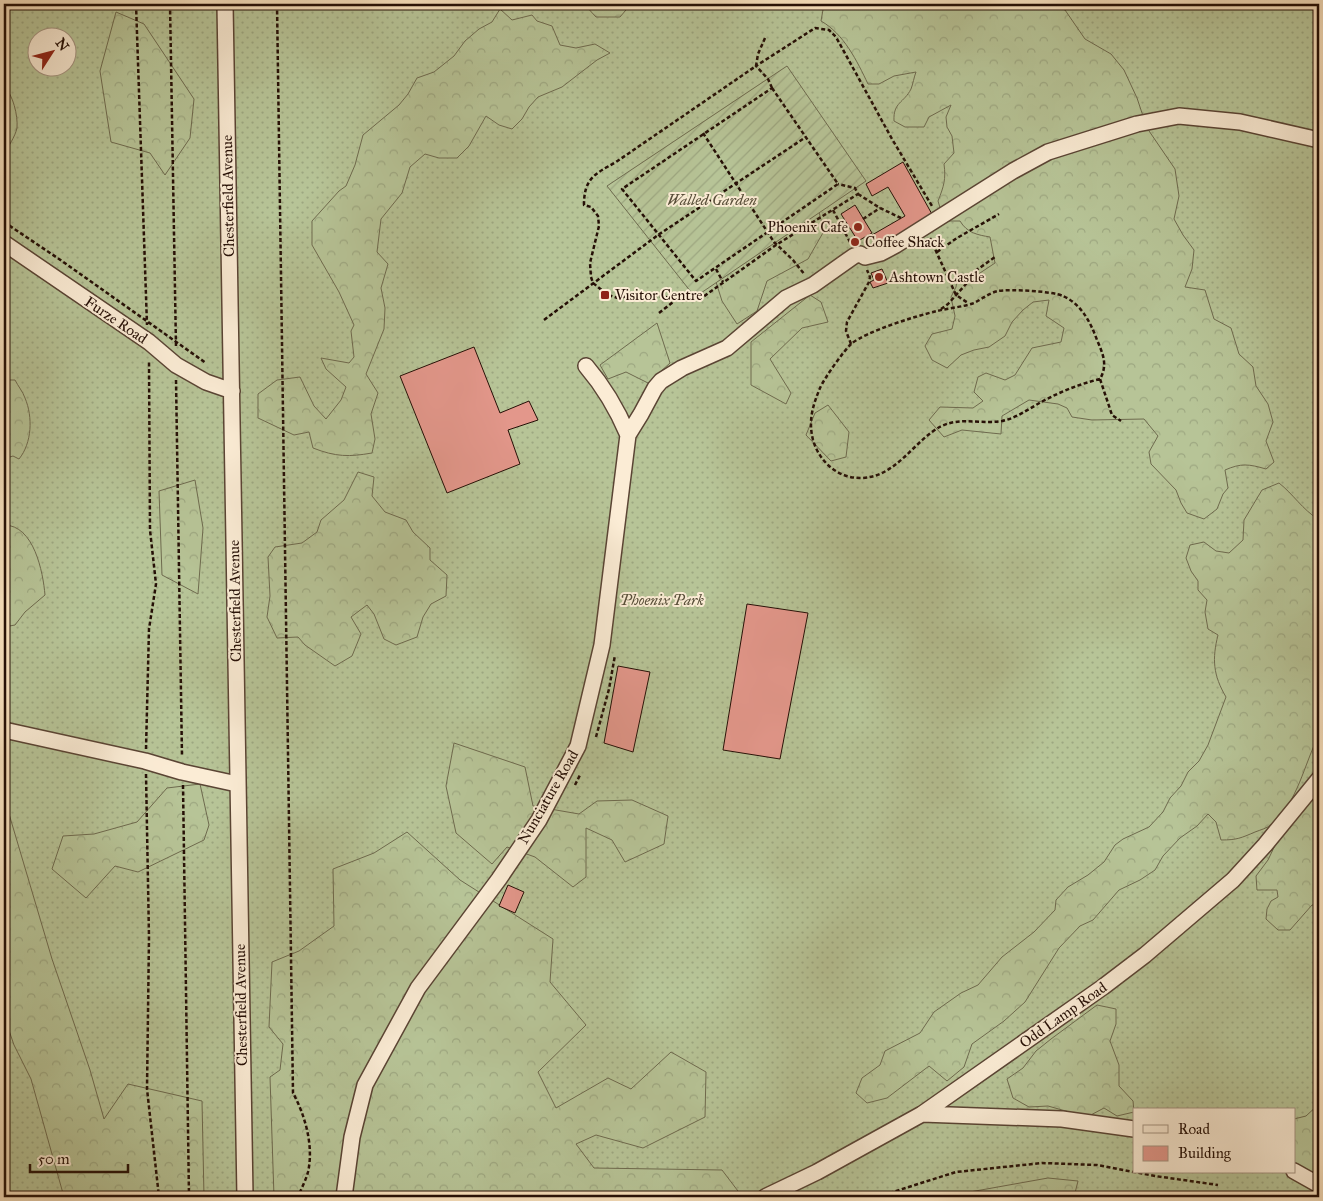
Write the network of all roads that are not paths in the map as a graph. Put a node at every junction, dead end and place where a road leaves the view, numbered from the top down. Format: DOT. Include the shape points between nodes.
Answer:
graph roads {
  1 [pos="225,4"];
  2 [pos="1319,140"];
  3 [pos="4,243"];
  4 [pos="586,366"];
  5 [pos="232,391"];
  6 [pos="628,435"];
  7 [pos="4,730"];
  8 [pos="1319,779"];
  9 [pos="238,784"];
  10 [pos="922,1114"];
  11 [pos="1133,1129"];
  12 [pos="1296,1172"];
  13 [pos="1319,1185"];
  14 [pos="244,1197"];
  15 [pos="344,1197"];
  16 [pos="765,1197"];
  1 -- 5 [label="street, Chesterfield Avenue"];
  2 -- 6 [label="street" via="1240,122 1179,116 1137,124 1048,152 881,253 854,256 786,298 726,348 661,381"];
  3 -- 5 [label="street, Furze Road" via="149,342 176,365 206,382"];
  4 -- 6 [label="street" via="607,393"];
  5 -- 9 [label="street, Chesterfield Avenue"];
  6 -- 15 [label="street, Nunciature Road" via="602,645 578,746 538,820 499,879 418,988 365,1085 352,1137"];
  7 -- 9 [label="street"];
  8 -- 10 [label="street, Odd Lamp Road" via="1233,880 1172,933 1103,987"];
  9 -- 14 [label="street, Chesterfield Avenue"];
  10 -- 11 [label="street" via="1062,1118"];
  10 -- 16 [label="street, Odd Lamp Road"];
  12 -- 13 [label="street"];
}
